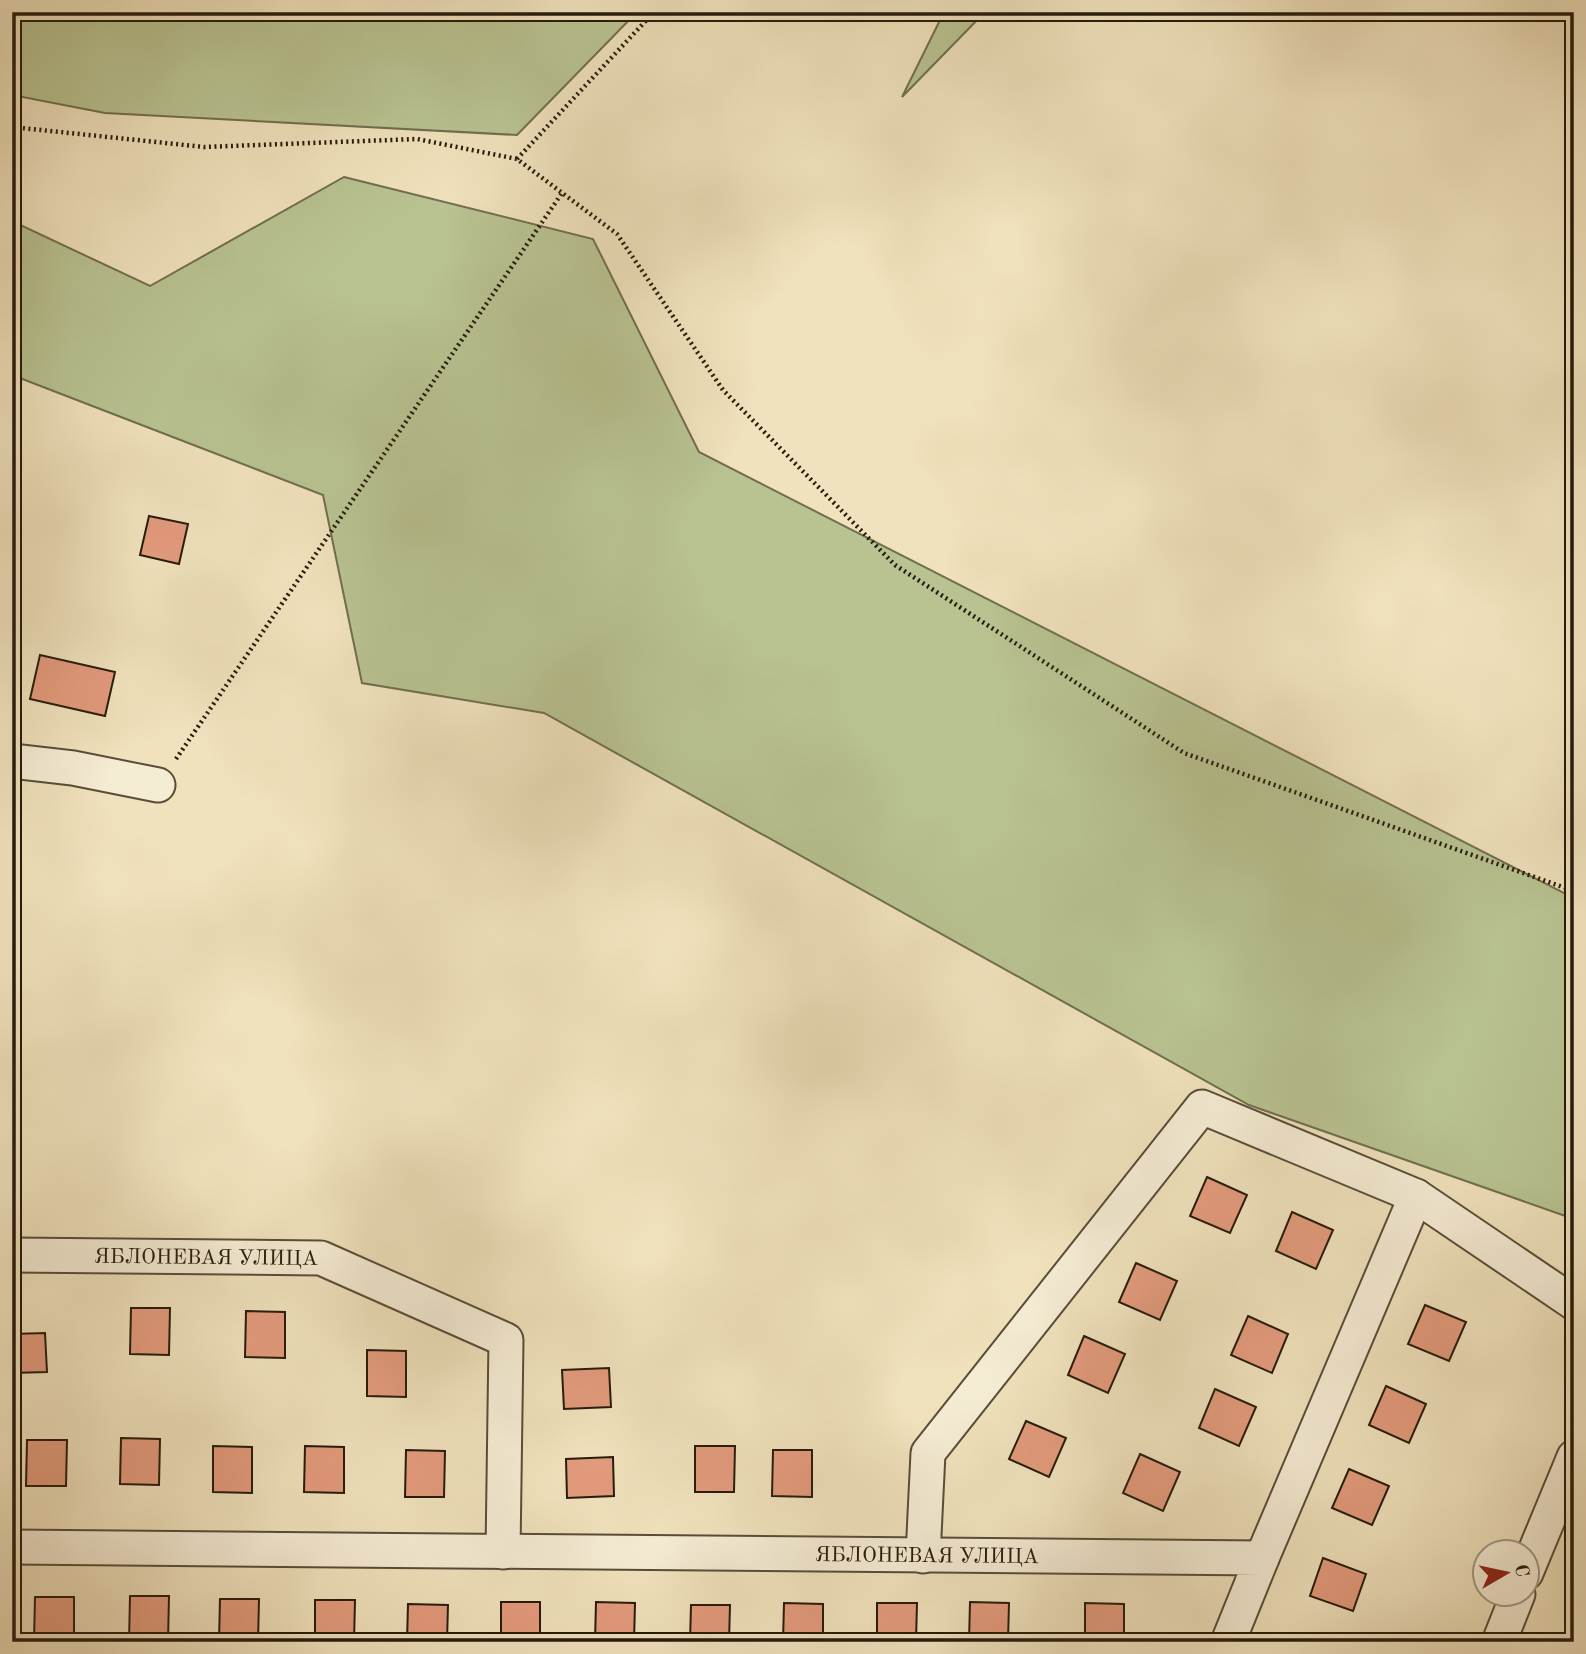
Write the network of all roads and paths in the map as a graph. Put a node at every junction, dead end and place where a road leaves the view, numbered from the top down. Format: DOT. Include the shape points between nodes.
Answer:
graph roads {
  1 [pos="654,12"];
  2 [pos="12,127"];
  3 [pos="517,159"];
  4 [pos="562,193"];
  5 [pos="12,761"];
  6 [pos="158,785"];
  7 [pos="1574,891"];
  8 [pos="1416,1196"];
  9 [pos="12,1255"];
  10 [pos="1574,1303"];
  11 [pos="1574,1457"];
  12 [pos="1540,1541"];
  13 [pos="12,1547"];
  14 [pos="503,1552"];
  15 [pos="923,1556"];
  16 [pos="1262,1558"];
  17 [pos="1512,1608"];
  18 [pos="1228,1642"];
  19 [pos="1499,1642"];
  1 -- 3 [label="path"];
  2 -- 3 [label="path" via="204,147 417,139"];
  3 -- 4 [label="path"];
  4 -- 6 [label="path"];
  4 -- 7 [label="path" via="617,234 723,390 895,565 1184,753"];
  5 -- 6 [label="street"];
  8 -- 10 [label="street"];
  8 -- 15 [label="street" via="1202,1107 928,1453"];
  8 -- 16 [label="street"];
  9 -- 14 [label="street, ЯБЛОНЕВАЯ УЛИЦА" via="321,1258 506,1339"];
  11 -- 12 [label="street"];
  13 -- 14 [label="street, ЯБЛОНЕВАЯ УЛИЦА"];
  14 -- 15 [label="street, ЯБЛОНЕВАЯ УЛИЦА"];
  15 -- 16 [label="street, ЯБЛОНЕВАЯ УЛИЦА"];
  16 -- 18 [label="street"];
  17 -- 19 [label="street"];
}
